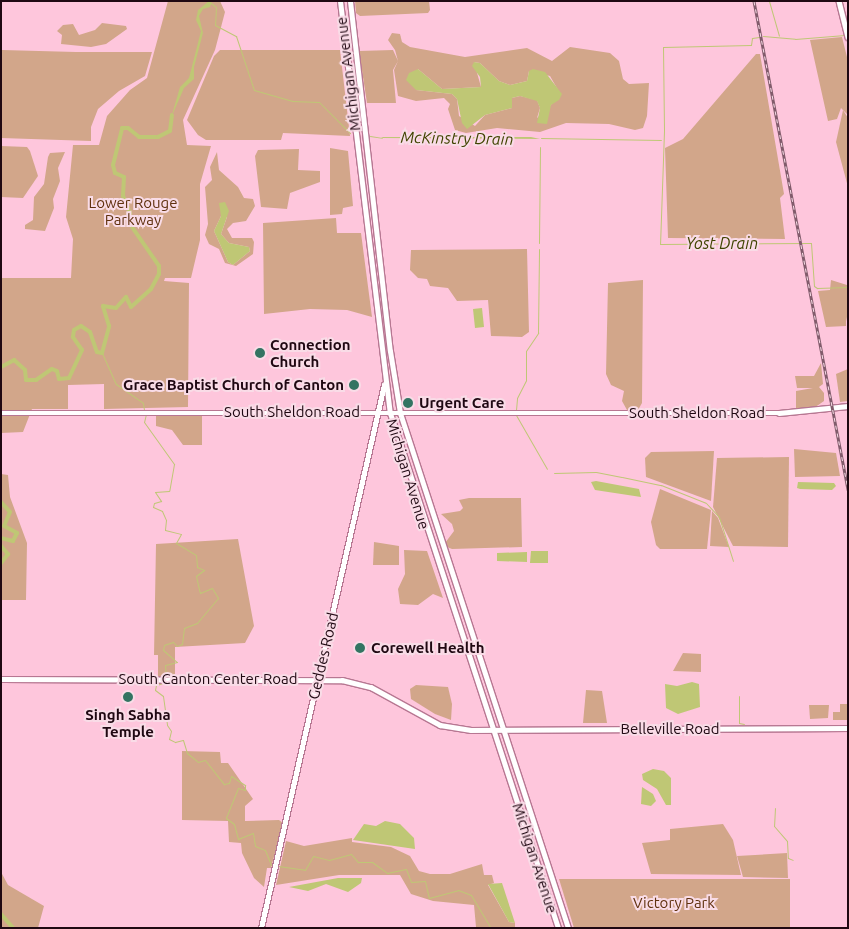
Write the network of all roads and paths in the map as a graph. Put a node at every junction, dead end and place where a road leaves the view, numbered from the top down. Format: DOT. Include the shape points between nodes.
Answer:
graph roads {
  1 [pos="340,1"];
  2 [pos="350,1"];
  3 [pos="839,1"];
  4 [pos="848,37"];
  5 [pos="353,117"];
  6 [pos="364,125"];
  7 [pos="366,227"];
  8 [pos="376,230"];
  9 [pos="378,332"];
  10 [pos="388,332"];
  11 [pos="380,346"];
  12 [pos="390,350"];
  13 [pos="384,385"];
  14 [pos="848,406"];
  15 [pos="1,413"];
  16 [pos="379,413"];
  17 [pos="390,413"];
  18 [pos="400,413"];
  19 [pos="405,466"];
  20 [pos="415,466"];
  21 [pos="412,490"];
  22 [pos="423,491"];
  23 [pos="464,613"];
  24 [pos="454,614"];
  25 [pos="466,650"];
  26 [pos="476,650"];
  27 [pos="1,679"];
  28 [pos="318,679"];
  29 [pos="848,728"];
  30 [pos="493,730"];
  31 [pos="503,730"];
  32 [pos="512,787"];
  33 [pos="522,787"];
  34 [pos="519,809"];
  35 [pos="530,812"];
  36 [pos="261,928"];
  37 [pos="558,928"];
  38 [pos="568,928"];
  1 -- 5 [label="main road, Michigan Avenue"];
  2 -- 6 [label="main road, Michigan Avenue"];
  3 -- 4 [label="main road"];
  5 -- 6 [label="main road" via="360,118"];
  5 -- 7 [label="main road, Michigan Avenue"];
  6 -- 8 [label="main road, Michigan Avenue"];
  7 -- 8 [label="main road" via="370,232"];
  7 -- 9 [label="main road, Michigan Avenue"];
  8 -- 10 [label="main road, Michigan Avenue"];
  9 -- 10 [label="main road" via="383,335"];
  9 -- 11 [label="main road, Michigan Avenue"];
  10 -- 12 [label="main road, Michigan Avenue"];
  11 -- 12 [label="main road"];
  11 -- 13 [label="main road, Michigan Avenue"];
  12 -- 18 [label="main road, Michigan Avenue"];
  13 -- 16 [label="main road, Geddes Road"];
  13 -- 17 [label="main road, Michigan Avenue"];
  14 -- 18 [label="main road, South Sheldon Road" via="793,413"];
  15 -- 16 [label="main road, South Sheldon Road"];
  16 -- 17 [label="main road, South Sheldon Road"];
  16 -- 28 [label="main road, Geddes Road"];
  17 -- 18 [label="main road, South Sheldon Road"];
  17 -- 19 [label="main road, Michigan Avenue"];
  18 -- 20 [label="main road, Michigan Avenue"];
  19 -- 20 [label="main road" via="412,470"];
  19 -- 21 [label="main road, Michigan Avenue"];
  20 -- 22 [label="main road, Michigan Avenue"];
  21 -- 22 [label="main road" via="417,486"];
  21 -- 24 [label="main road, Michigan Avenue"];
  22 -- 23 [label="main road, Michigan Avenue"];
  23 -- 24 [label="main road" via="458,617"];
  23 -- 26 [label="main road, Michigan Avenue"];
  24 -- 25 [label="main road, Michigan Avenue"];
  25 -- 26 [label="main road" via="470,647"];
  25 -- 30 [label="main road, Michigan Avenue"];
  26 -- 31 [label="main road, Michigan Avenue"];
  27 -- 28 [label="main road, South Canton Center Road"];
  28 -- 30 [label="main road, South Canton Center Road" via="367,686 427,719 449,727"];
  28 -- 36 [label="main road, Geddes Road"];
  29 -- 31 [label="main road, Belleville Road"];
  30 -- 31 [label="main road, Belleville Road"];
  30 -- 32 [label="main road, Michigan Avenue"];
  31 -- 33 [label="main road, Michigan Avenue"];
  32 -- 33 [label="main road" via="517,790"];
  32 -- 34 [label="main road, Michigan Avenue"];
  33 -- 35 [label="main road, Michigan Avenue"];
  34 -- 35 [label="main road" via="526,807"];
  34 -- 37 [label="main road, Michigan Avenue"];
  35 -- 38 [label="main road, Michigan Avenue"];
}
